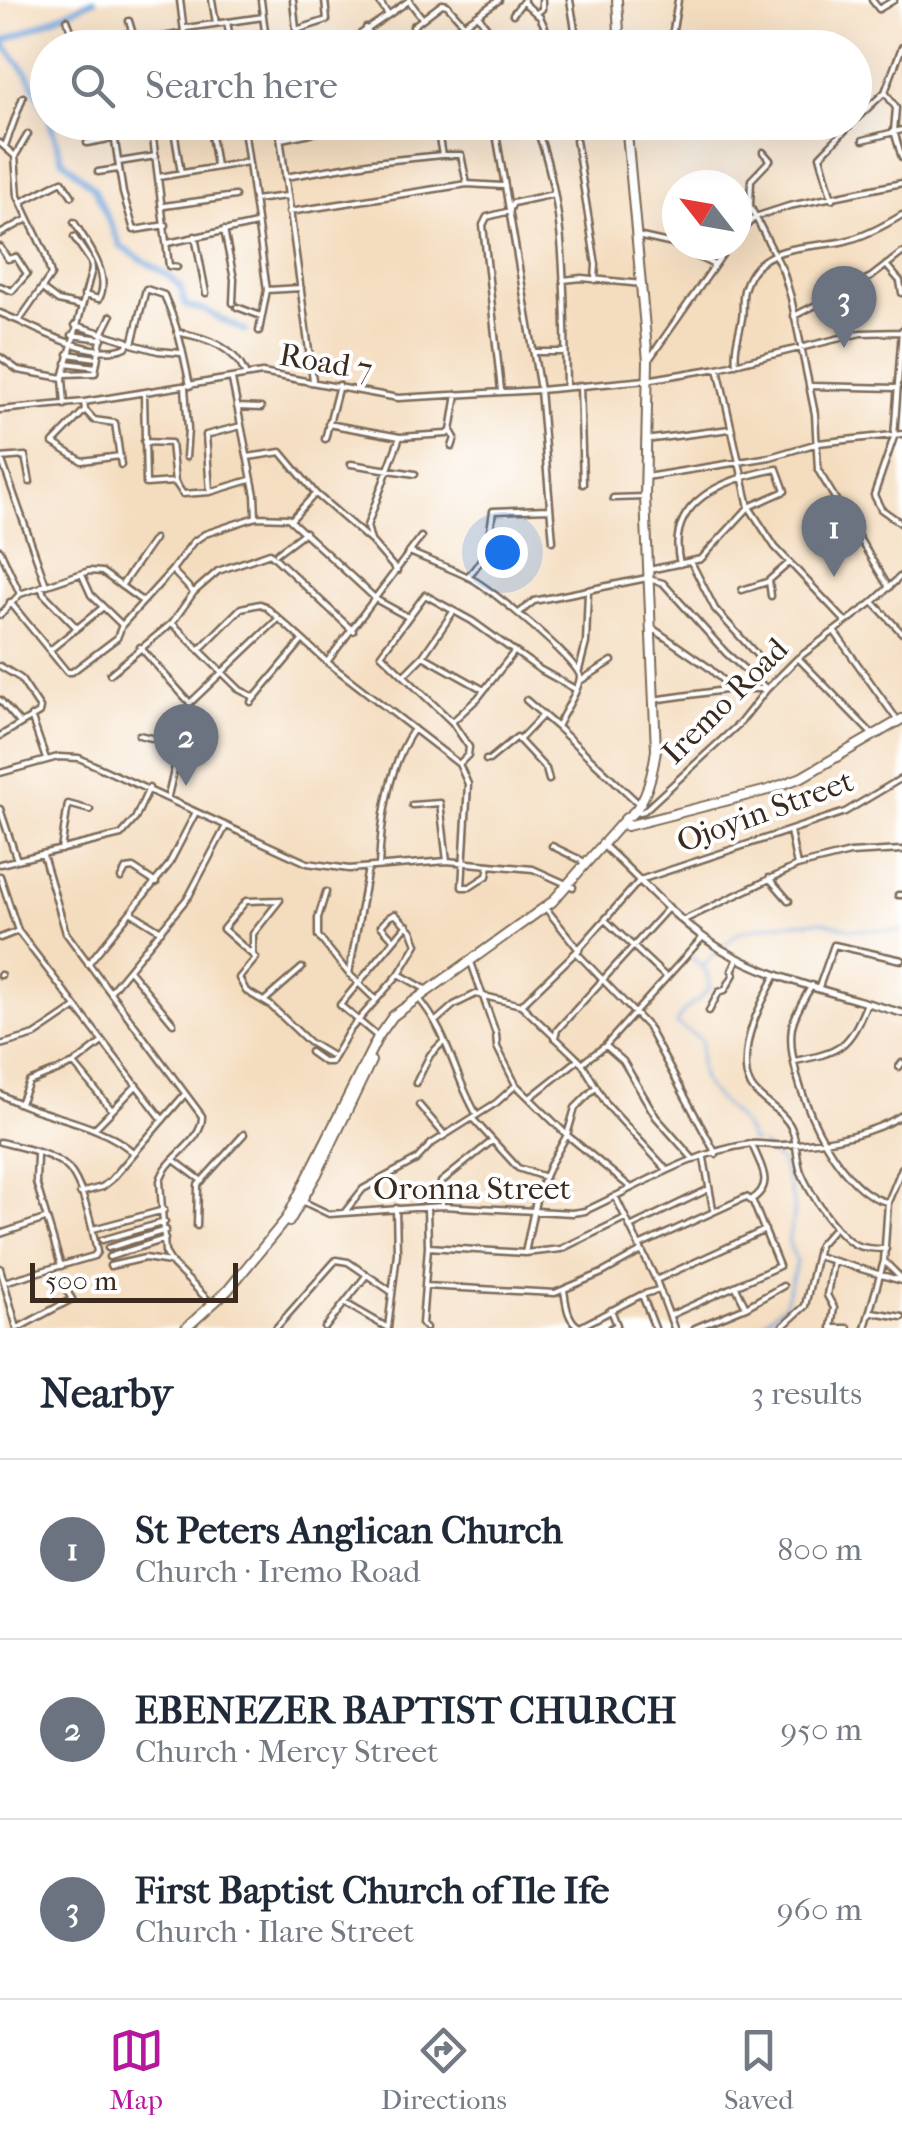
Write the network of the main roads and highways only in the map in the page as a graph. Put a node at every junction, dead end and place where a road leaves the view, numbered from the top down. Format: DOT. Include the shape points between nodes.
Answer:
graph roads {
  1 [pos="616,0"];
  2 [pos="618,30"];
  3 [pos="628,140"];
  4 [pos="900,720"];
  5 [pos="638,810"];
  6 [pos="627,822"];
  7 [pos="644,822"];
  8 [pos="571,886"];
  9 [pos="189,1328"];
  1 -- 2 [label="main road"];
  3 -- 5 [label="main road" via="648,362 645,497 656,750"];
  4 -- 7 [label="main road" via="802,778"];
  5 -- 6 [label="main road"];
  5 -- 7 [label="main road"];
  6 -- 7 [label="main road"];
  6 -- 8 [label="main road"];
  6 -- 8 [label="main road"];
  8 -- 9 [label="main road" via="393,1016 286,1218"];
  8 -- 9 [label="main road" via="548,911 397,1019 275,1242"];
}
